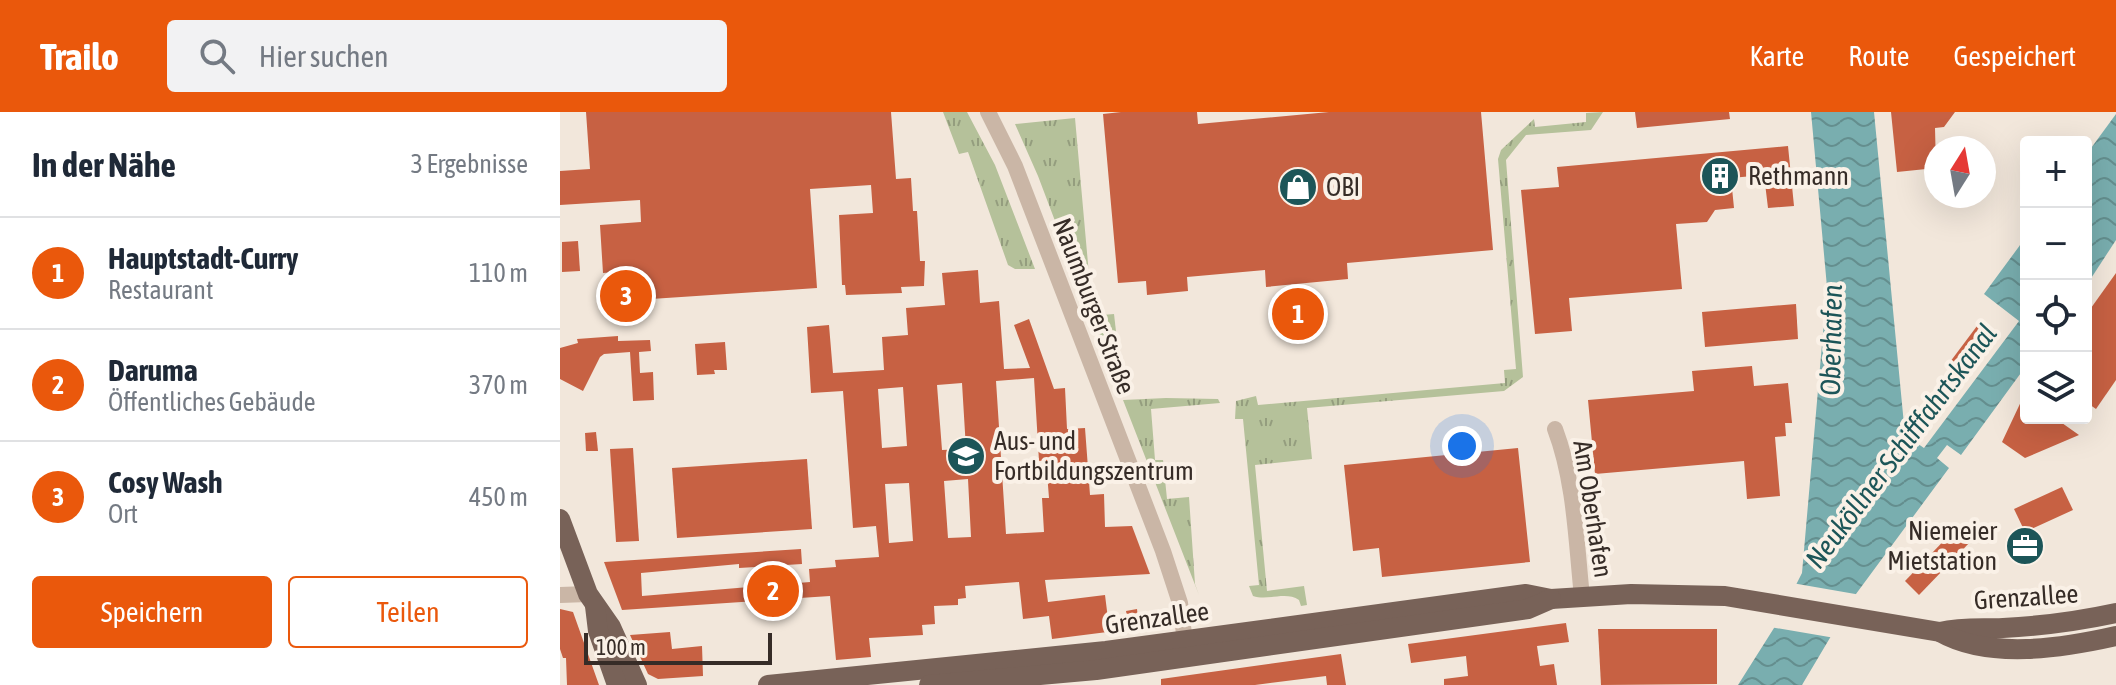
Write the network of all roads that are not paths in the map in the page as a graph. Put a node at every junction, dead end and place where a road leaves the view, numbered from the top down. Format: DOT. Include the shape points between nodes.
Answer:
graph roads {
  1 [pos="988,112"];
  2 [pos="1555,429"];
  3 [pos="560,519"];
  4 [pos="560,595"];
  5 [pos="1582,597"];
  6 [pos="591,600"];
  7 [pos="2116,613"];
  8 [pos="1940,632"];
  9 [pos="2116,636"];
  10 [pos="1186,650"];
  11 [pos="1063,675"];
  12 [pos="617,685"];
  13 [pos="637,685"];
  14 [pos="768,685"];
  15 [pos="929,685"];
  1 -- 10 [label="street, Naumburger Straße" via="1021,180 1163,551 1180,603"];
  2 -- 5 [label="street, Am Oberhafen" via="1569,475"];
  3 -- 6 [label="main road"];
  4 -- 6 [label="street"];
  5 -- 8 [label="main road, Grenzallee" via="1674,594 1761,601"];
  5 -- 10 [label="main road, Grenzallee" via="1504,596"];
  6 -- 12 [label="main road"];
  6 -- 13 [label="main road" via="611,627"];
  7 -- 8 [label="main road, Grenzallee"];
  8 -- 9 [label="main road, Grenzallee" via="1958,642 1997,648"];
  10 -- 11 [label="main road, Grenzallee"];
  11 -- 14 [label="main road, Grenzallee"];
  11 -- 15 [label="main road, Grenzallee"];
}
